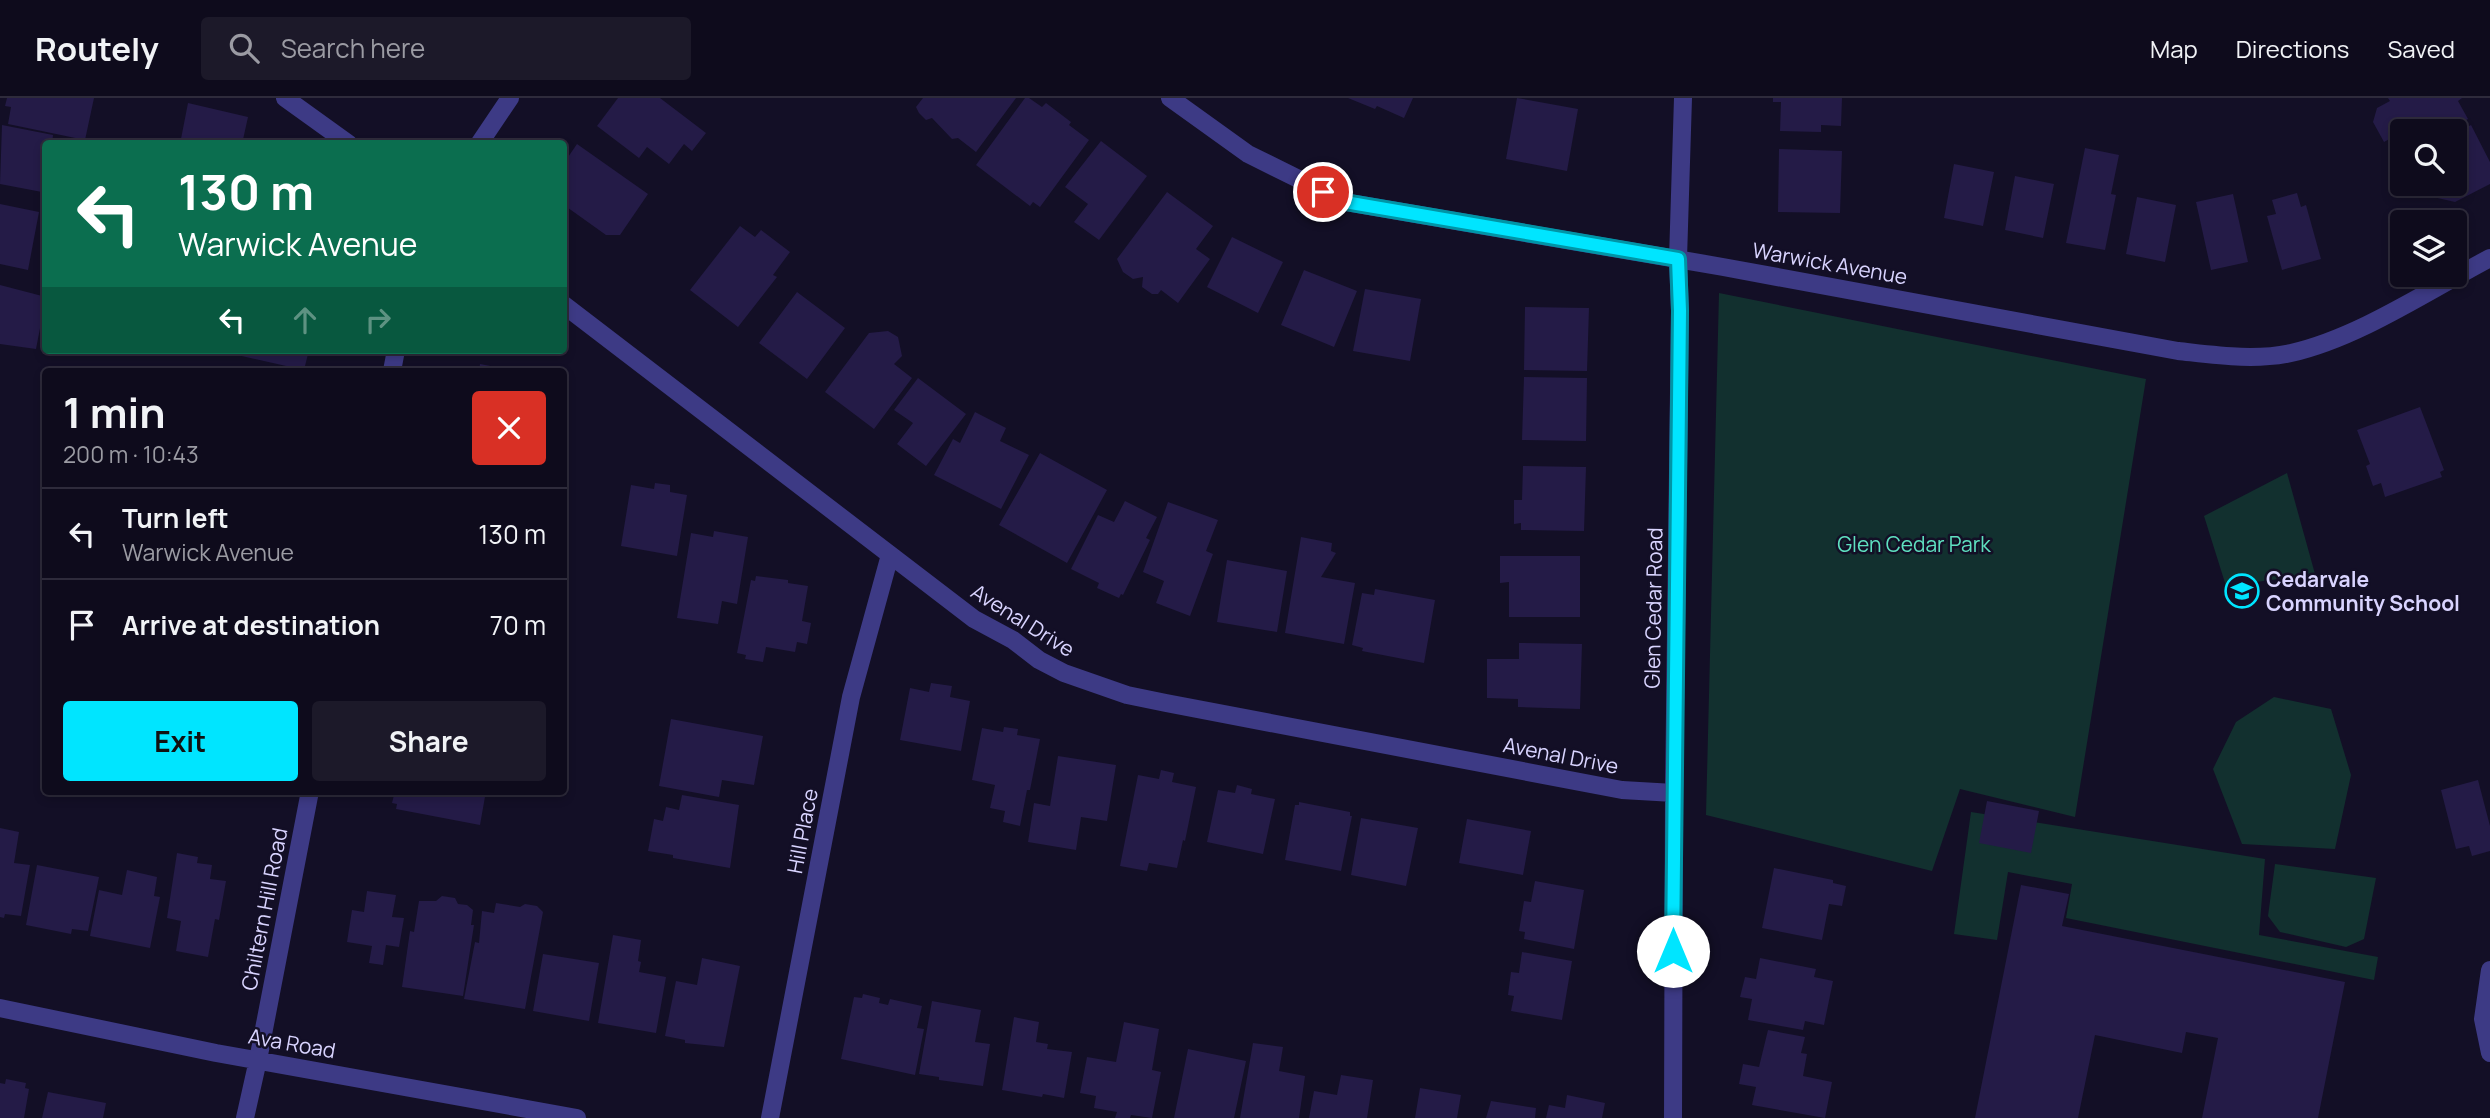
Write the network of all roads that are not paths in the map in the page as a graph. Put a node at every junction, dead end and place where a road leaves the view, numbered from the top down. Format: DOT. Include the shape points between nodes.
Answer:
graph roads {
  1 [pos="285,98"];
  2 [pos="510,98"];
  3 [pos="1170,98"];
  4 [pos="1683,98"];
  5 [pos="343,140"];
  6 [pos="482,140"];
  7 [pos="2490,258"];
  8 [pos="1678,259"];
  9 [pos="567,307"];
  10 [pos="890,555"];
  11 [pos="1674,793"];
  12 [pos="309,795"];
  13 [pos="2490,970"];
  14 [pos="0,1008"];
  15 [pos="2490,1053"];
  16 [pos="258,1060"];
  17 [pos="245,1118"];
  18 [pos="577,1118"];
  19 [pos="770,1118"];
  20 [pos="1673,1118"];
  1 -- 5 [label="street"];
  2 -- 6 [label="street"];
  3 -- 8 [label="street, Warwick Avenue" via="1248,154 1345,202"];
  4 -- 8 [label="street, Glen Cedar Road"];
  7 -- 8 [label="street, Warwick Avenue" via="2341,338 2289,354 2237,357 2178,351"];
  8 -- 11 [label="street, Glen Cedar Road"];
  9 -- 10 [label="street, Avenal Drive"];
  10 -- 11 [label="street, Avenal Drive" via="974,620 1039,660 1127,695 1622,790"];
  10 -- 19 [label="street, Hill Place" via="851,697"];
  11 -- 20 [label="street, Glen Cedar Road"];
  12 -- 16 [label="street, Chiltern Hill Road"];
  13 -- 15 [label="street" via="2483,1019"];
  14 -- 16 [label="street, Ava Road"];
  16 -- 17 [label="street, Chiltern Hill Road"];
  16 -- 18 [label="street, Ava Road"];
}
